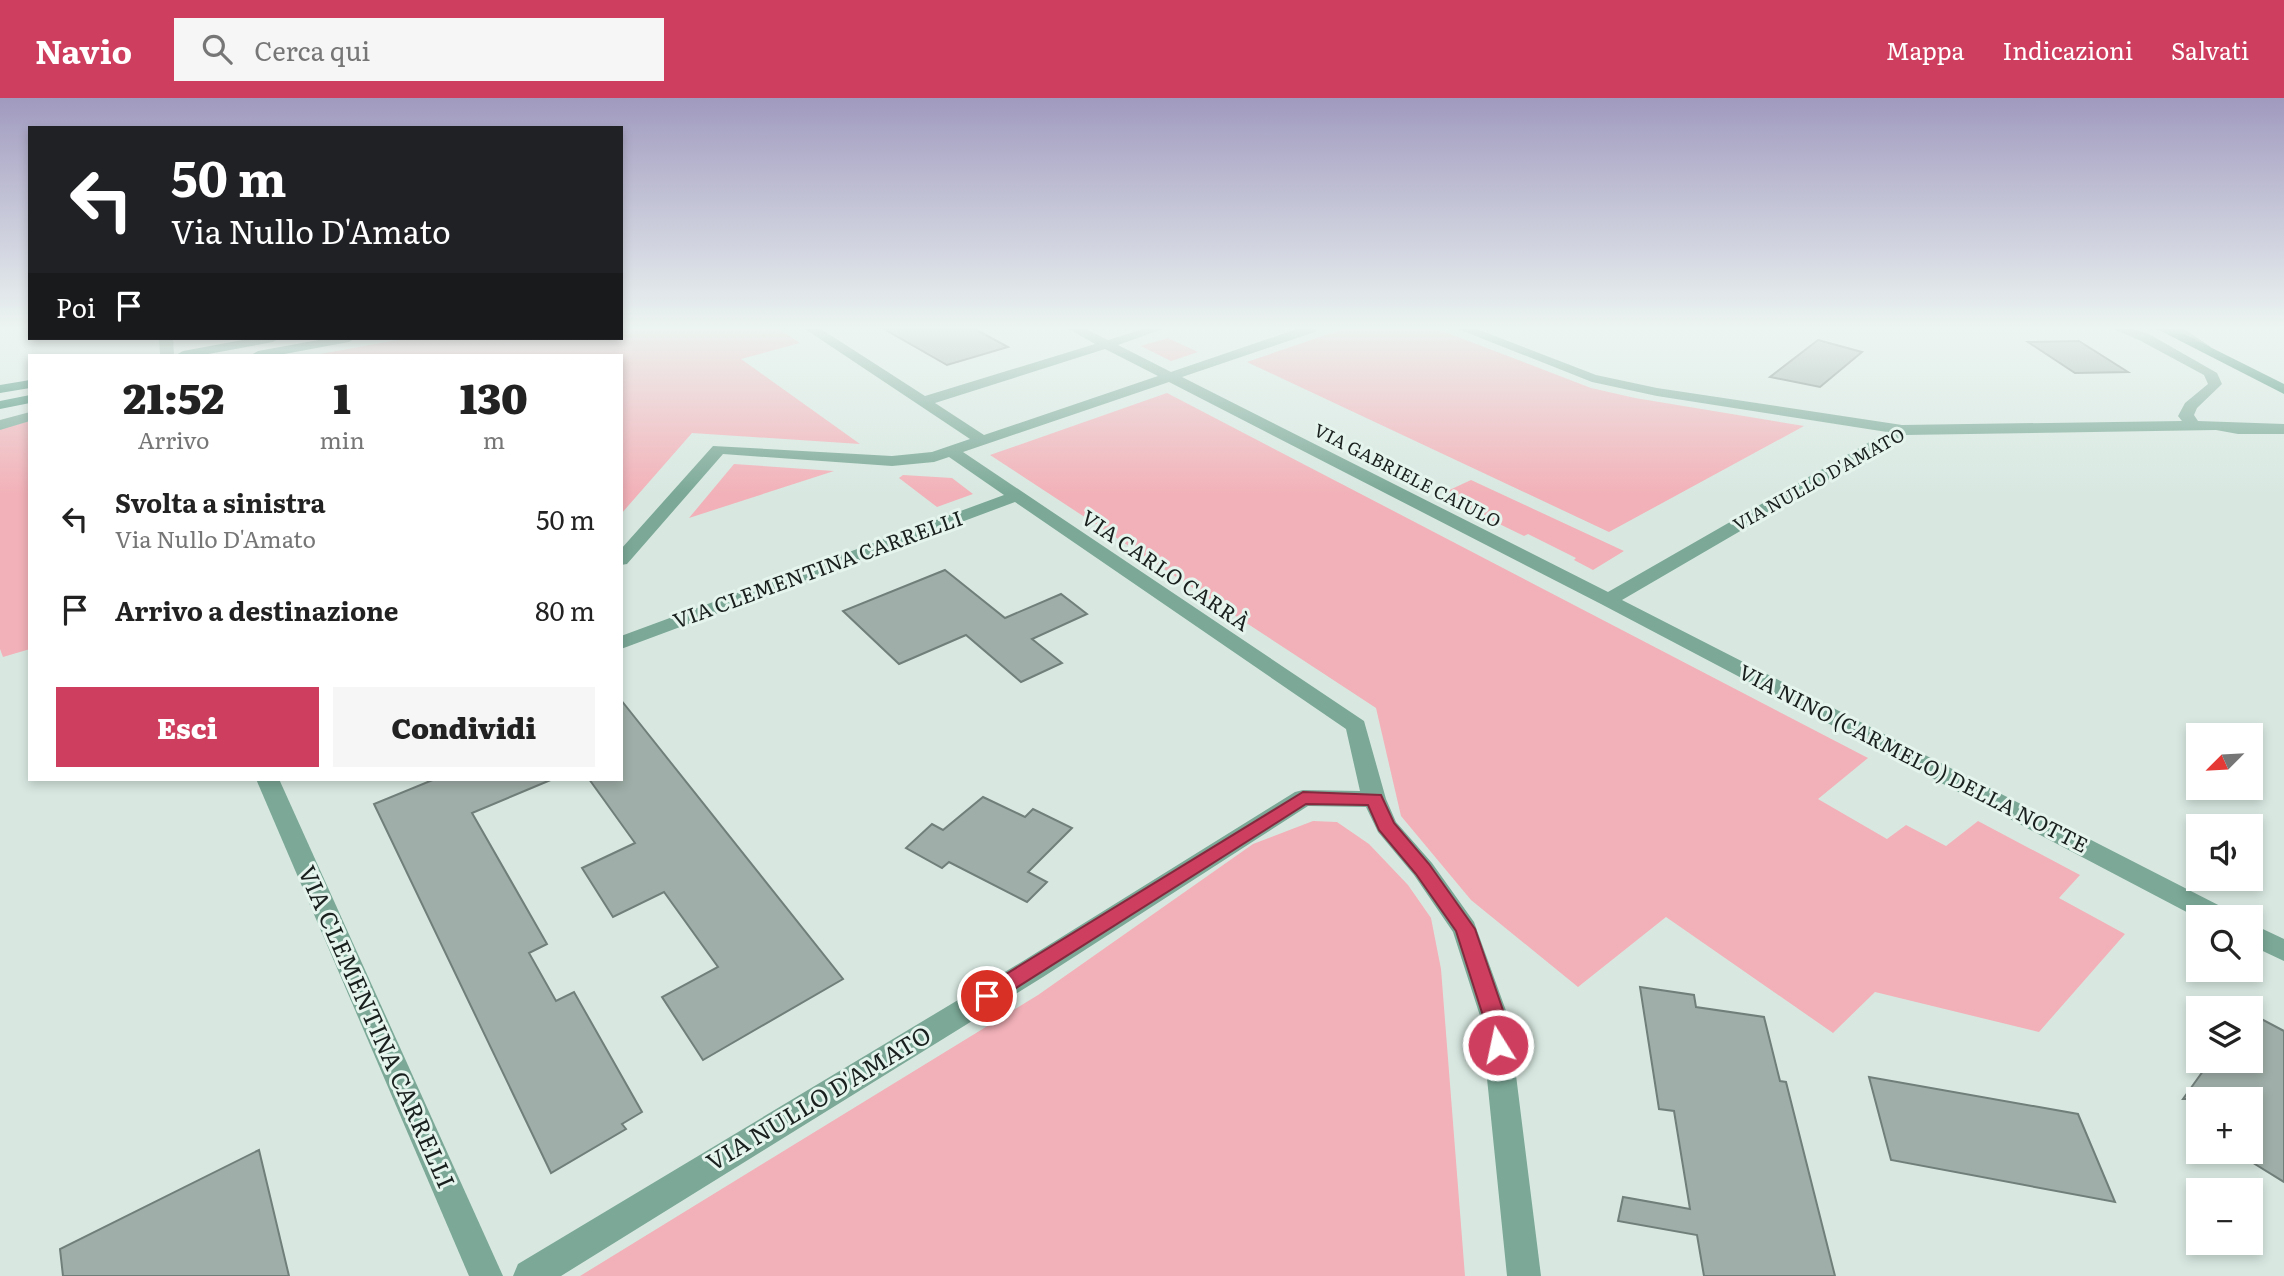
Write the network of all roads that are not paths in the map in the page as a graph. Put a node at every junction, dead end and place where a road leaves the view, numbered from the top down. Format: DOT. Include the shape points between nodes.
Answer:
graph roads {
  1 [pos="28,384"];
  2 [pos="896,384"];
  3 [pos="980,384"];
  4 [pos="1148,384"];
  5 [pos="1183,384"];
  6 [pos="1620,384"];
  7 [pos="2215,384"];
  8 [pos="0,389"];
  9 [pos="28,399"];
  10 [pos="923,402"];
  11 [pos="0,405"];
  12 [pos="2219,409"];
  13 [pos="28,417"];
  14 [pos="2284,417"];
  15 [pos="0,425"];
  16 [pos="2194,425"];
  17 [pos="2284,429"];
  18 [pos="1902,430"];
  19 [pos="982,440"];
  20 [pos="951,451"];
  21 [pos="1014,497"];
  22 [pos="623,558"];
  23 [pos="1608,600"];
  24 [pos="623,642"];
  25 [pos="268,781"];
  26 [pos="1374,799"];
  27 [pos="2196,905"];
  28 [pos="2263,940"];
  29 [pos="2284,951"];
  30 [pos="486,1276"];
  31 [pos="530,1276"];
  32 [pos="1524,1276"];
  1 -- 8 [label="street"];
  2 -- 10 [label="street"];
  3 -- 10 [label="street"];
  4 -- 19 [label="street"];
  5 -- 23 [label="street, VIA GABRIELE CAIULO"];
  6 -- 18 [label="street"];
  7 -- 12 [label="street"];
  9 -- 11 [label="street"];
  10 -- 19 [label="street"];
  12 -- 14 [label="street, VIA NULLO D'AMATO"];
  12 -- 16 [label="street, VIA NULLO D'AMATO"];
  12 -- 16 [label="street" via="2200,396 2186,410"];
  12 -- 17 [label="street, VIA NULLO D'AMATO" via="2238,429"];
  13 -- 15 [label="street"];
  16 -- 18 [label="street, VIA NULLO D'AMATO"];
  18 -- 23 [label="street, VIA NULLO D'AMATO"];
  19 -- 20 [label="street"];
  20 -- 21 [label="street, VIA CARLO CARRÀ"];
  20 -- 22 [label="street" via="892,461 719,449"];
  21 -- 24 [label="street, VIA CLEMENTINA CARRELLI"];
  21 -- 26 [label="street, VIA CARLO CARRÀ" via="1356,726"];
  23 -- 27 [label="street, VIA NINO (CARMELO) DELLA NOTTE"];
  25 -- 30 [label="street, VIA CLEMENTINA CARRELLI"];
  26 -- 31 [label="street, VIA NULLO D'AMATO" via="1303,798"];
  26 -- 32 [label="street" via="1386,826 1465,929 1495,1019"];
  28 -- 29 [label="street"];
}
